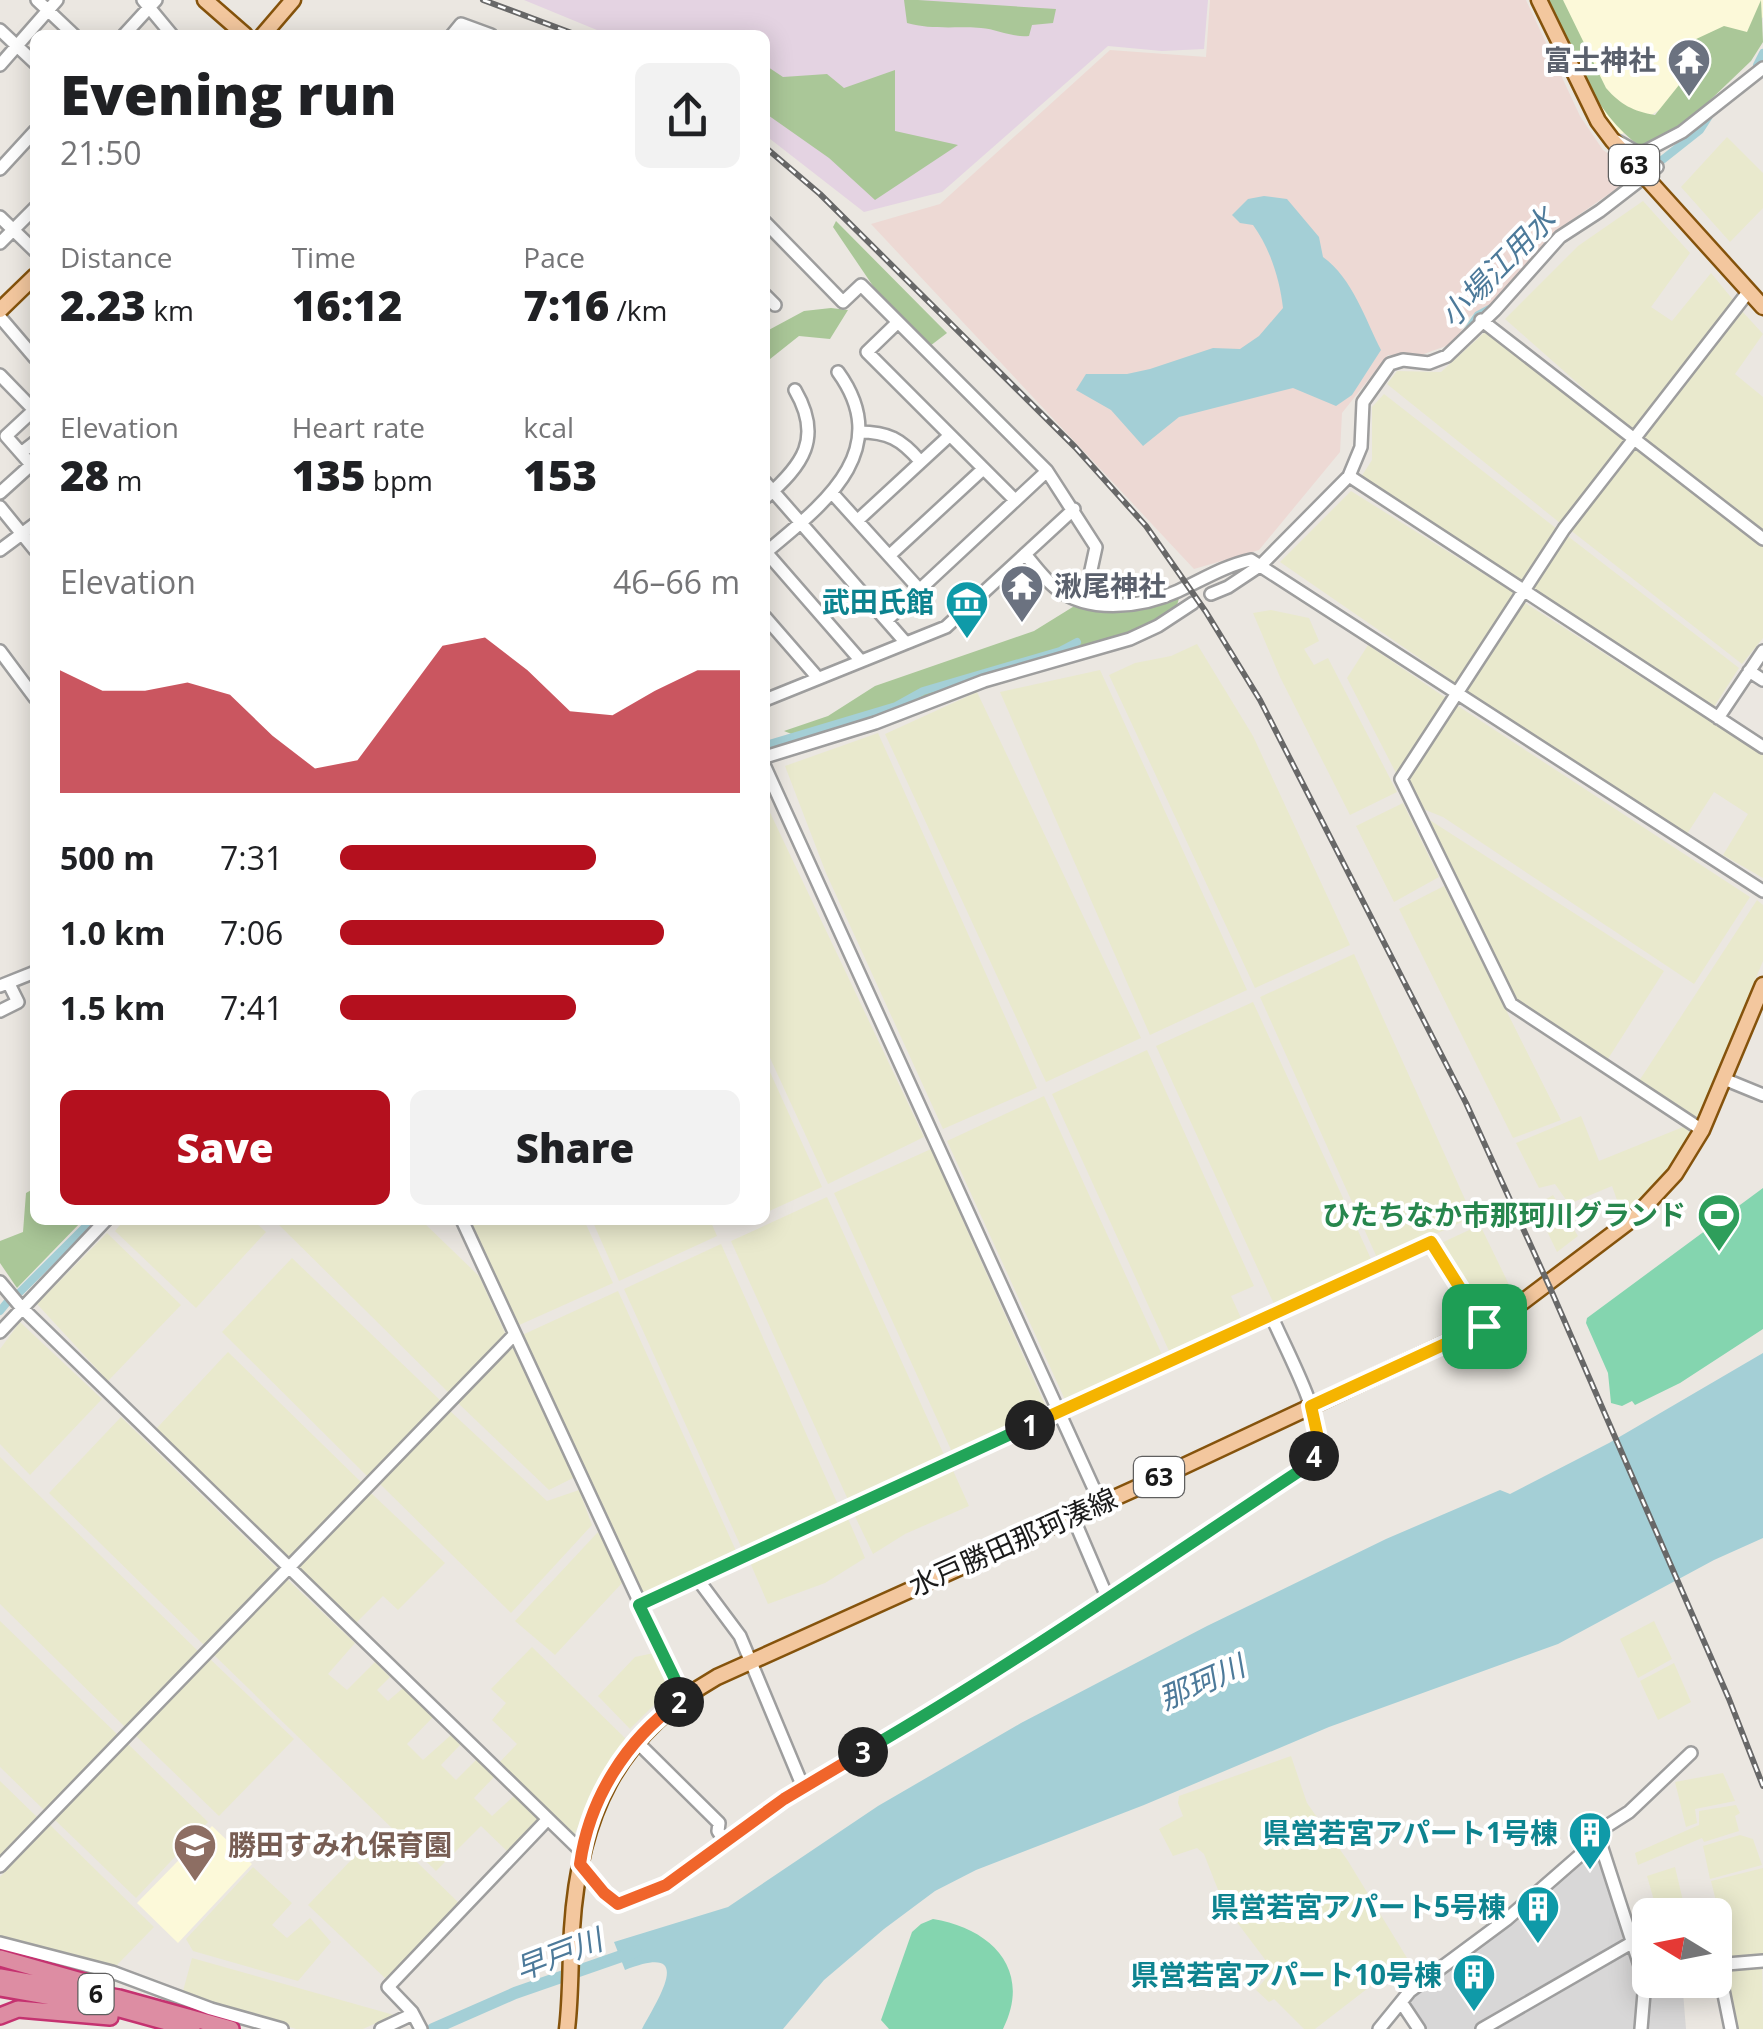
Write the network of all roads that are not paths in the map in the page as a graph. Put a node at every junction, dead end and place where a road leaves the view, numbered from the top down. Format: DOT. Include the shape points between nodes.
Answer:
graph roads {
  1 [pos="37,0"];
  2 [pos="293,0"];
  3 [pos="1539,0"];
  4 [pos="150,2"];
  5 [pos="215,3"];
  6 [pos="52,5"];
  7 [pos="0,30"];
  8 [pos="70,30"];
  9 [pos="128,30"];
  10 [pos="169,30"];
  11 [pos="240,30"];
  12 [pos="267,30"];
  13 [pos="16,45"];
  14 [pos="30,58"];
  15 [pos="0,64"];
  16 [pos="1762,67"];
  17 [pos="30,137"];
  18 [pos="1612,140"];
  19 [pos="0,168"];
  20 [pos="1651,172"];
  21 [pos="30,213"];
  22 [pos="0,217"];
  23 [pos="770,227"];
  24 [pos="14,230"];
  25 [pos="0,244"];
  26 [pos="30,246"];
  27 [pos="30,281"];
  28 [pos="1749,292"];
  29 [pos="770,300"];
  30 [pos="775,306"];
  31 [pos="1763,307"];
  32 [pos="0,314"];
  33 [pos="1481,320"];
  34 [pos="898,322"];
  35 [pos="30,352"];
  36 [pos="838,372"];
  37 [pos="0,374"];
  38 [pos="795,390"];
  39 [pos="30,406"];
  40 [pos="30,414"];
  41 [pos="859,432"];
  42 [pos="949,436"];
  43 [pos="1633,438"];
  44 [pos="30,446"];
  45 [pos="21,453"];
  46 [pos="920,461"];
  47 [pos="30,464"];
  48 [pos="30,469"];
  49 [pos="982,470"];
  50 [pos="1047,470"];
  51 [pos="1349,476"];
  52 [pos="770,488"];
  53 [pos="770,492"];
  54 [pos="0,493"];
  55 [pos="833,494"];
  56 [pos="1015,500"];
  57 [pos="0,507"];
  58 [pos="1074,509"];
  59 [pos="858,520"];
  60 [pos="802,522"];
  61 [pos="30,527"];
  62 [pos="22,533"];
  63 [pos="1763,538"];
  64 [pos="30,543"];
  65 [pos="770,549"];
  66 [pos="0,550"];
  67 [pos="1025,554"];
  68 [pos="890,555"];
  69 [pos="770,557"];
  70 [pos="1260,565"];
  71 [pos="919,589"];
  72 [pos="1523,590"];
  73 [pos="1211,594"];
  74 [pos="1084,602"];
  75 [pos="1194,603"];
  76 [pos="887,620"];
  77 [pos="770,623"];
  78 [pos="906,643"];
  79 [pos="0,651"];
  80 [pos="1763,651"];
  81 [pos="860,661"];
  82 [pos="1749,671"];
  83 [pos="818,678"];
  84 [pos="1763,680"];
  85 [pos="30,690"];
  86 [pos="1457,694"];
  87 [pos="770,698"];
  88 [pos="1718,718"];
  89 [pos="1763,747"];
  90 [pos="770,756"];
  91 [pos="770,778"];
  92 [pos="1763,891"];
  93 [pos="30,974"];
  94 [pos="5,985"];
  95 [pos="1763,986"];
  96 [pos="0,1012"];
  97 [pos="1724,1079"];
  98 [pos="1763,1095"];
  99 [pos="1702,1130"];
  100 [pos="101,1225"];
  101 [pos="464,1225"];
  102 [pos="0,1282"];
  103 [pos="21,1308"];
  104 [pos="1271,1315"];
  105 [pos="1484,1326"];
  106 [pos="0,1332"];
  107 [pos="514,1334"];
  108 [pos="1311,1406"];
  109 [pos="1060,1412"];
  110 [pos="1100,1502"];
  111 [pos="1072,1516"];
  112 [pos="288,1569"];
  113 [pos="696,1577"];
  114 [pos="1108,1599"];
  115 [pos="639,1605"];
  116 [pos="750,1662"];
  117 [pos="684,1698"];
  118 [pos="636,1740"];
  119 [pos="1691,1752"];
  120 [pos="803,1787"];
  121 [pos="547,1820"];
  122 [pos="726,1843"];
  123 [pos="1594,1843"];
  124 [pos="581,1858"];
  125 [pos="0,1866"];
  126 [pos="1632,1939"];
  127 [pos="0,1943"];
  128 [pos="1632,1943"];
  129 [pos="0,1958"];
  130 [pos="1763,1961"];
  131 [pos="1732,1964"];
  132 [pos="0,1978"];
  133 [pos="0,1988"];
  134 [pos="1645,1998"];
  135 [pos="1724,1998"];
  136 [pos="1401,2002"];
  137 [pos="0,2016"];
  138 [pos="417,2020"];
  139 [pos="187,2024"];
  140 [pos="231,2029"];
  141 [pos="282,2029"];
  142 [pos="381,2029"];
  143 [pos="567,2029"];
  144 [pos="1379,2029"];
  145 [pos="1419,2029"];
  146 [pos="1482,2029"];
  147 [pos="1640,2029"];
  148 [pos="1731,2029"];
  1 -- 6 [label="street"];
  2 -- 12 [label="main road"];
  3 -- 18 [label="main road, 63"];
  4 -- 9 [label="street"];
  4 -- 10 [label="street"];
  5 -- 11 [label="main road"];
  6 -- 8 [label="street"];
  6 -- 13 [label="street"];
  7 -- 13 [label="street"];
  13 -- 14 [label="street"];
  13 -- 15 [label="street"];
  16 -- 18 [label="street" via="1682,132 1640,154"];
  17 -- 19 [label="street"];
  18 -- 20 [label="main road, 63"];
  20 -- 28 [label="main road, 63"];
  20 -- 33 [label="street" via="1560,237"];
  21 -- 24 [label="street"];
  22 -- 24 [label="street"];
  23 -- 34 [label="street" via="843,302 861,285"];
  24 -- 25 [label="street"];
  24 -- 26 [label="street"];
  27 -- 32 [label="main road"];
  28 -- 31 [label="main road, 63"];
  28 -- 43 [label="street"];
  29 -- 30 [label="street"];
  32 -- 35 [label="street"];
  33 -- 43 [label="street"];
  33 -- 51 [label="street" via="1446,356 1397,360 1384,370 1363,402 1361,448"];
  34 -- 42 [label="street" via="867,352"];
  34 -- 50 [label="street"];
  36 -- 41 [label="street"];
  37 -- 39 [label="street"];
  38 -- 52 [label="street" via="808,417 808,443 796,468"];
  40 -- 45 [label="street" via="6,436"];
  41 -- 46 [label="street" via="888,434"];
  41 -- 55 [label="street" via="853,460"];
  42 -- 46 [label="street"];
  42 -- 49 [label="street"];
  43 -- 63 [label="street"];
  43 -- 72 [label="street"];
  44 -- 45 [label="street"];
  45 -- 47 [label="street"];
  46 -- 59 [label="street"];
  48 -- 54 [label="street"];
  49 -- 56 [label="street"];
  49 -- 68 [label="street"];
  50 -- 56 [label="street"];
  50 -- 58 [label="street"];
  51 -- 70 [label="street"];
  51 -- 72 [label="street"];
  53 -- 60 [label="street"];
  55 -- 59 [label="street"];
  55 -- 60 [label="street"];
  56 -- 71 [label="street"];
  57 -- 62 [label="street"];
  58 -- 67 [label="street"];
  58 -- 74 [label="street" via="1096,547"];
  59 -- 68 [label="street"];
  60 -- 65 [label="street"];
  60 -- 76 [label="street"];
  61 -- 62 [label="street"];
  62 -- 64 [label="street"];
  62 -- 66 [label="street"];
  67 -- 74 [label="street" via="1058,590"];
  67 -- 78 [label="street" via="946,627"];
  68 -- 71 [label="street"];
  69 -- 81 [label="street"];
  70 -- 73 [label="street"];
  70 -- 74 [label="street" via="1236,564 1136,603"];
  70 -- 86 [label="street"];
  71 -- 76 [label="street"];
  72 -- 86 [label="street"];
  72 -- 88 [label="street"];
  75 -- 90 [label="street" via="1130,639"];
  76 -- 78 [label="street"];
  77 -- 83 [label="street"];
  78 -- 81 [label="street"];
  79 -- 85 [label="street"];
  80 -- 82 [label="street"];
  81 -- 83 [label="street"];
  82 -- 84 [label="street"];
  82 -- 88 [label="street"];
  83 -- 87 [label="street"];
  86 -- 92 [label="street"];
  86 -- 99 [label="street" via="1402,785 1511,1004"];
  88 -- 89 [label="street"];
  91 -- 109 [label="street"];
  93 -- 94 [label="street"];
  94 -- 96 [label="street" via="18,1002"];
  95 -- 97 [label="main road, 水戸勝田那珂湊線 / 63"];
  97 -- 98 [label="street"];
  97 -- 99 [label="main road, 水戸勝田那珂湊線 / 63"];
  99 -- 105 [label="main road, 水戸勝田那珂湊線 / 63" via="1675,1174 1635,1216"];
  100 -- 103 [label="street"];
  101 -- 107 [label="street"];
  102 -- 103 [label="street"];
  103 -- 106 [label="street"];
  103 -- 112 [label="street"];
  104 -- 105 [label="street" via="1431,1242"];
  104 -- 108 [label="street"];
  104 -- 109 [label="street"];
  105 -- 108 [label="main road, 水戸勝田那珂湊線 / 63"];
  107 -- 112 [label="street"];
  107 -- 115 [label="street"];
  108 -- 110 [label="main road, 水戸勝田那珂湊線 / 63"];
  108 -- 114 [label="street" via="1319,1442 1307,1466"];
  109 -- 110 [label="street"];
  109 -- 113 [label="street"];
  110 -- 111 [label="main road, 水戸勝田那珂湊線 / 63"];
  111 -- 114 [label="street"];
  111 -- 116 [label="main road, 水戸勝田那珂湊線 / 63"];
  112 -- 121 [label="street"];
  112 -- 125 [label="street"];
  113 -- 115 [label="street"];
  113 -- 116 [label="street" via="737,1631"];
  114 -- 120 [label="street"];
  115 -- 117 [label="street"];
  116 -- 117 [label="main road, 水戸勝田那珂湊線 / 63"];
  116 -- 120 [label="street"];
  117 -- 118 [label="main road, 水戸勝田那珂湊線 / 63"];
  118 -- 122 [label="street" via="719,1823"];
  118 -- 124 [label="main road, 水戸勝田那珂湊線 / 63" via="601,1796"];
  119 -- 123 [label="street"];
  120 -- 122 [label="street"];
  121 -- 124 [label="street"];
  121 -- 138 [label="street" via="388,1987"];
  122 -- 124 [label="street" via="666,1885 625,1903 614,1902"];
  123 -- 126 [label="street" via="1601,1845"];
  123 -- 136 [label="street"];
  124 -- 143 [label="main road, 水戸勝田那珂湊線 / 63"];
  127 -- 141 [label="street"];
  128 -- 146 [label="street"];
  129 -- 139 [label="highway" via="122,1992"];
  130 -- 131 [label="street"];
  132 -- 139 [label="highway, 6" via="119,1998"];
  133 -- 139 [label="highway, 6"];
  134 -- 147 [label="street"];
  135 -- 148 [label="street"];
  136 -- 144 [label="street"];
  136 -- 145 [label="street"];
  137 -- 139 [label="highway" via="18,2009"];
  138 -- 142 [label="street"];
  139 -- 140 [label="highway, 6"];
}
